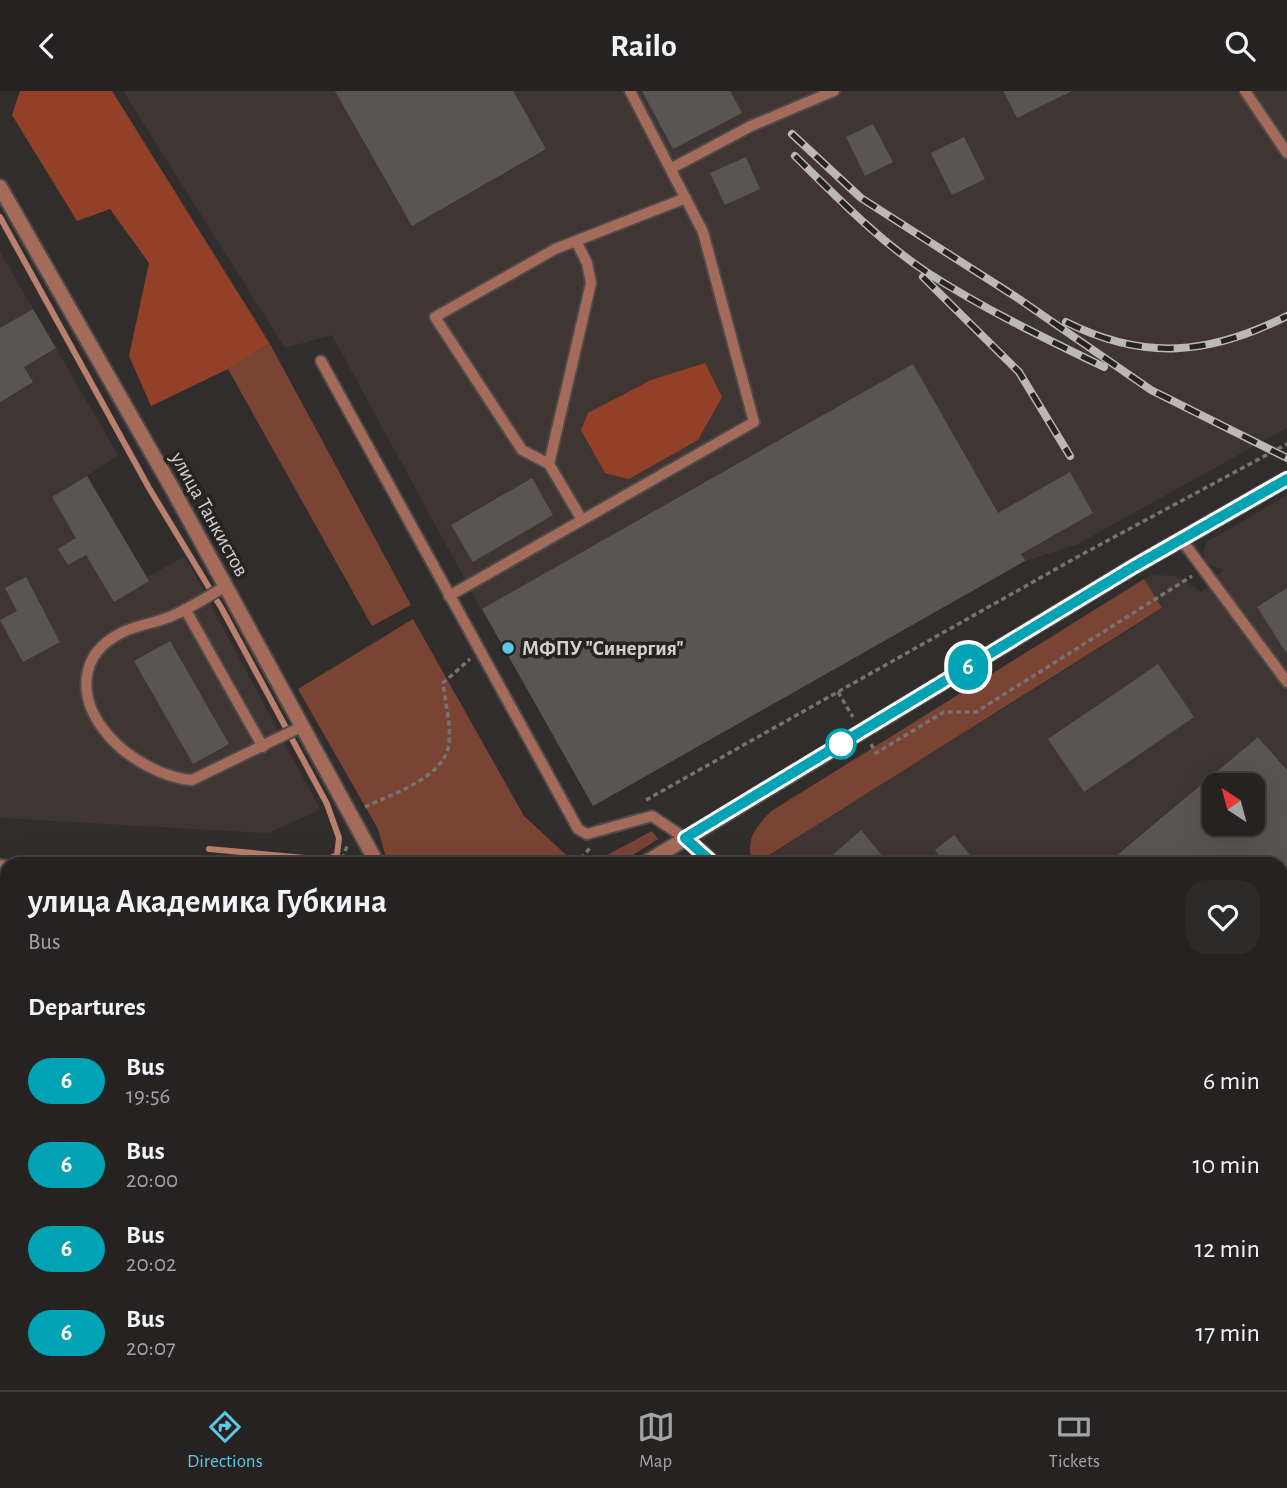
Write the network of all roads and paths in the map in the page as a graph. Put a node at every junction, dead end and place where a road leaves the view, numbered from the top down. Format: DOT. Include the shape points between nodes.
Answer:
graph roads {
  1 [pos="630,91"];
  2 [pos="834,91"];
  3 [pos="1245,91"];
  4 [pos="1287,153"];
  5 [pos="672,168"];
  6 [pos="0,187"];
  7 [pos="686,198"];
  8 [pos="576,241"];
  9 [pos="321,361"];
  10 [pos="1287,444"];
  11 [pos="549,464"];
  12 [pos="1287,479"];
  13 [pos="582,520"];
  14 [pos="1181,539"];
  15 [pos="1204,569"];
  16 [pos="226,586"];
  17 [pos="449,596"];
  18 [pos="185,609"];
  19 [pos="479,650"];
  20 [pos="1287,682"];
  21 [pos="838,691"];
  22 [pos="303,726"];
  23 [pos="862,731"];
  24 [pos="263,747"];
  25 [pos="639,804"];
  26 [pos="350,814"];
  27 [pos="608,828"];
  28 [pos="349,838"];
  29 [pos="685,838"];
  30 [pos="343,857"];
  31 [pos="374,857"];
  32 [pos="582,857"];
  33 [pos="655,857"];
  34 [pos="707,857"];
  1 -- 5 [label="lane"];
  2 -- 5 [label="lane" via="751,126"];
  3 -- 4 [label="lane"];
  5 -- 7 [label="lane"];
  6 -- 16 [label="street, улица Танкистов"];
  7 -- 8 [label="lane"];
  7 -- 13 [label="lane" via="703,232 754,422"];
  8 -- 11 [label="lane" via="591,283"];
  8 -- 11 [label="lane" via="435,317 522,450"];
  9 -- 17 [label="lane"];
  10 -- 21 [label="path"];
  11 -- 13 [label="lane"];
  12 -- 14 [label="street"];
  13 -- 17 [label="lane"];
  14 -- 15 [label="lane"];
  14 -- 23 [label="street"];
  15 -- 20 [label="lane"];
  15 -- 23 [label="path" via="976,712 944,712 876,753"];
  16 -- 18 [label="lane"];
  16 -- 22 [label="street, улица Танкистов"];
  17 -- 19 [label="lane"];
  18 -- 24 [label="lane"];
  18 -- 24 [label="lane" via="124,632 97,650 86,680 96,718 111,739 132,756 185,779 203,777"];
  19 -- 26 [label="path" via="443,683 449,744 438,766 413,784"];
  19 -- 27 [label="lane" via="578,829 587,834"];
  21 -- 23 [label="path"];
  21 -- 25 [label="path"];
  22 -- 24 [label="lane"];
  22 -- 26 [label="street, улица Танкистов"];
  23 -- 29 [label="street"];
  26 -- 31 [label="street, улица Танкистов"];
  27 -- 29 [label="lane" via="652,816"];
  27 -- 32 [label="path"];
  28 -- 30 [label="path"];
  29 -- 33 [label="street"];
  29 -- 34 [label="street"];
}
